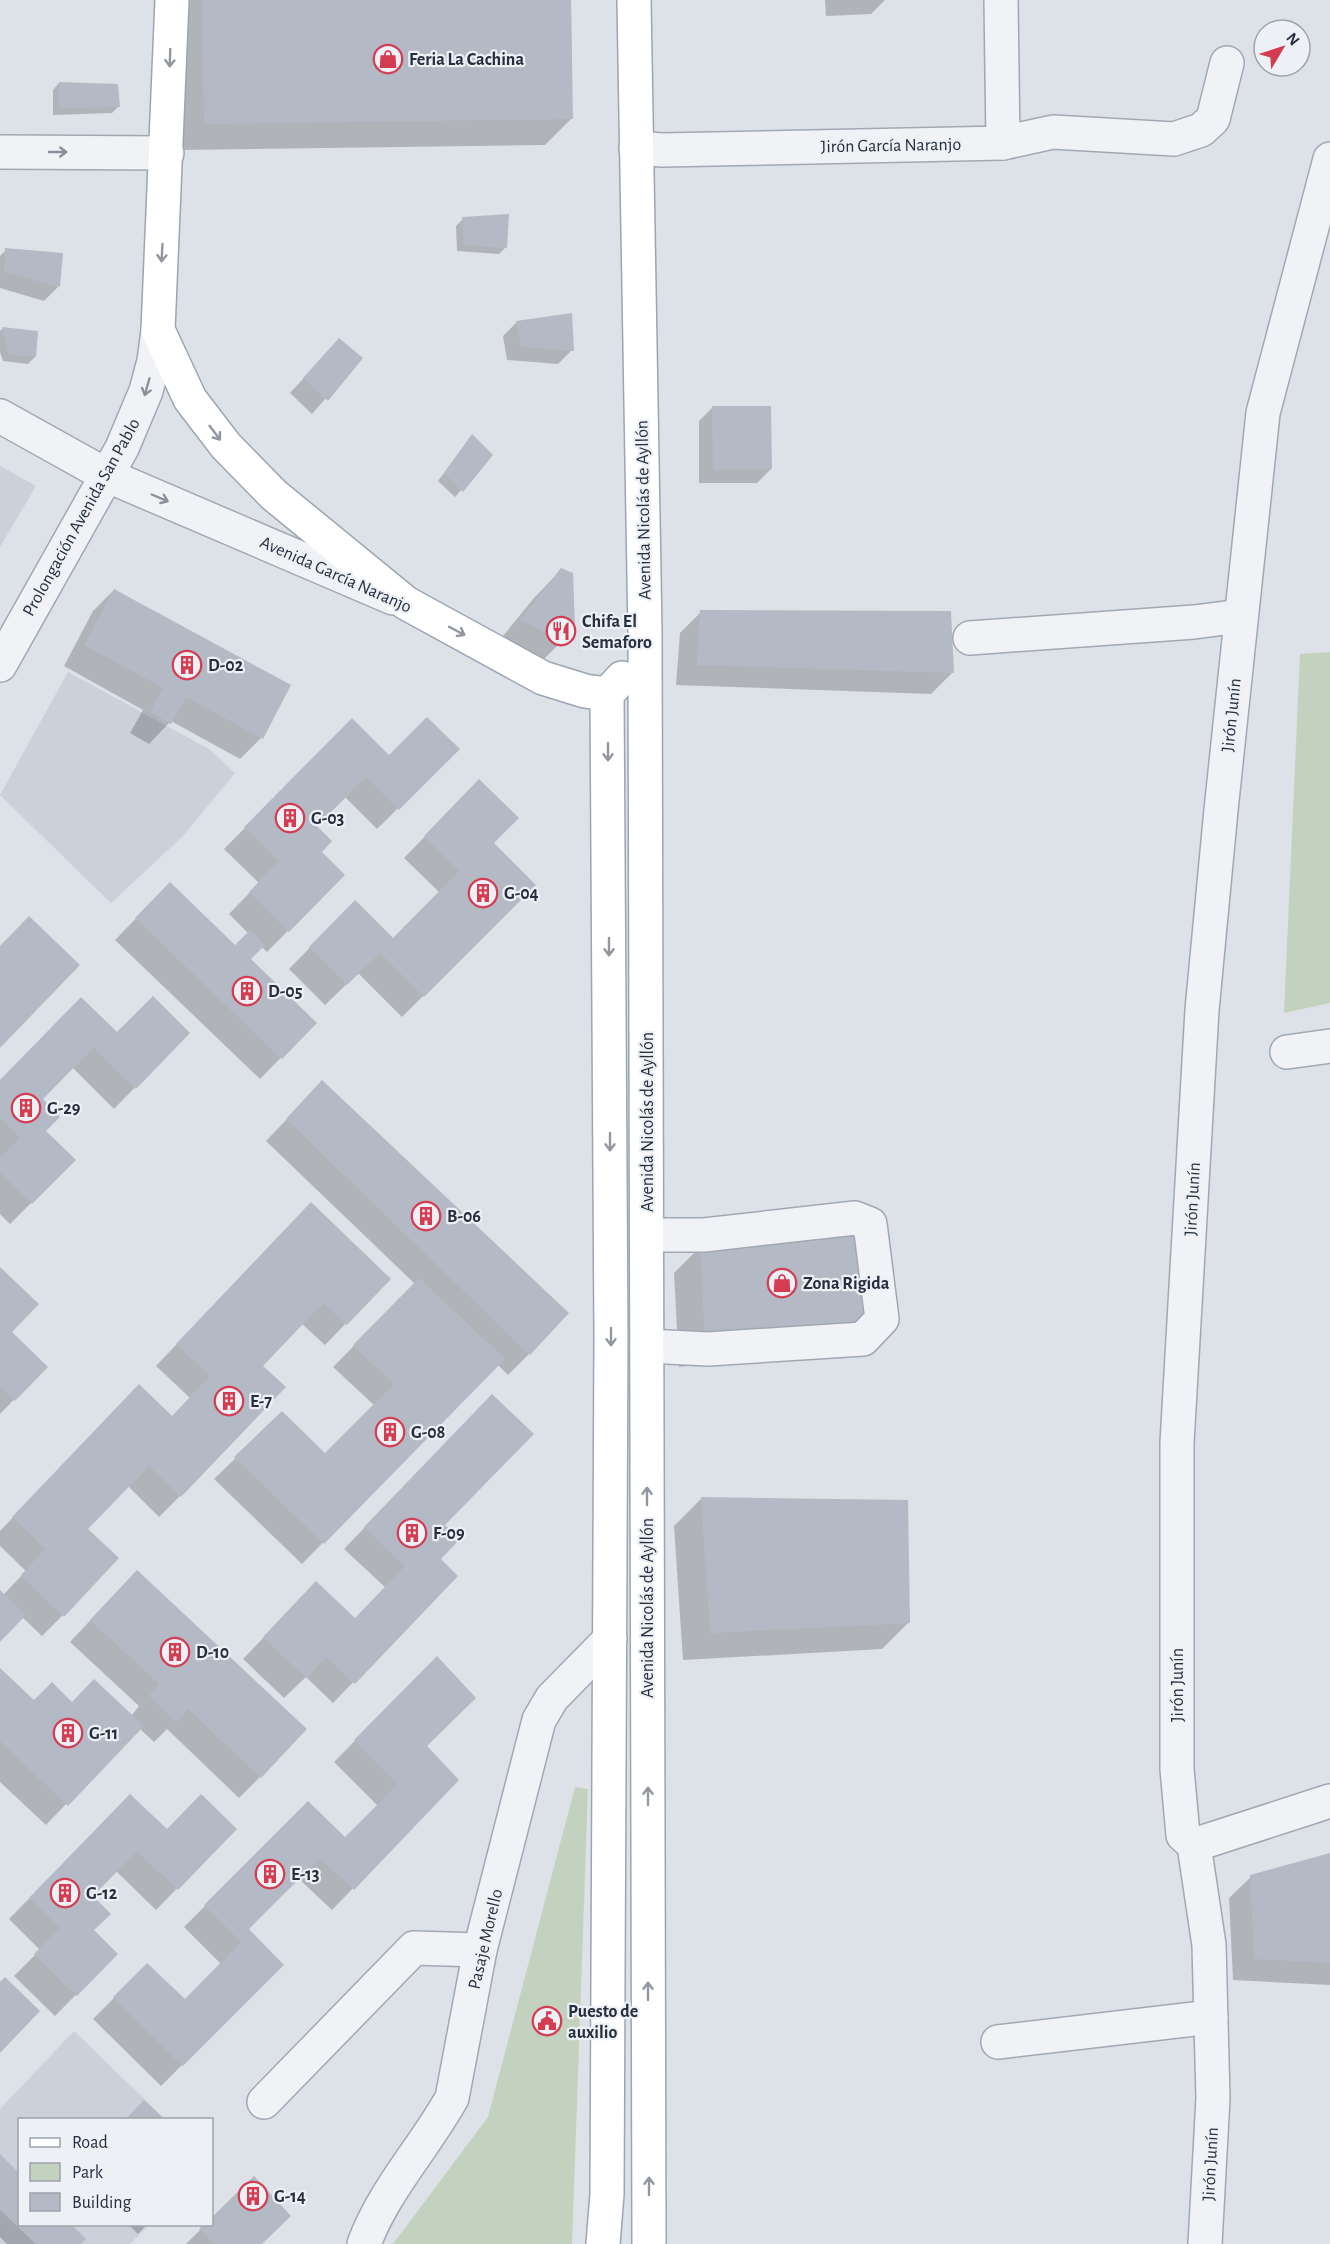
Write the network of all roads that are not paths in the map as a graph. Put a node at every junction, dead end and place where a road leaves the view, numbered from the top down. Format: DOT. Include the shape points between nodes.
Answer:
graph roads {
  1 [pos="172,0"];
  2 [pos="634,0"];
  3 [pos="1001,0"];
  4 [pos="1227,63"];
  5 [pos="1003,143"];
  6 [pos="636,148"];
  7 [pos="0,152"];
  8 [pos="167,153"];
  9 [pos="1330,159"];
  10 [pos="158,330"];
  11 [pos="0,416"];
  12 [pos="106,475"];
  13 [pos="406,603"];
  14 [pos="1241,616"];
  15 [pos="645,633"];
  16 [pos="970,638"];
  17 [pos="0,665"];
  18 [pos="608,694"];
  19 [pos="1330,1046"];
  20 [pos="1287,1052"];
  21 [pos="647,1235"];
  22 [pos="647,1346"];
  23 [pos="610,1639"];
  24 [pos="1330,1801"];
  25 [pos="1194,1845"];
  26 [pos="480,1950"];
  27 [pos="1211,2017"];
  28 [pos="998,2042"];
  29 [pos="264,2102"];
  30 [pos="364,2244"];
  31 [pos="603,2244"];
  32 [pos="649,2244"];
  33 [pos="1205,2244"];
  1 -- 8 [label="main road, Prolongación Avenida San Pablo, one-way"];
  2 -- 6 [label="main road, Avenida Nicolás de Ayllón"];
  3 -- 5 [label="street"];
  4 -- 5 [label="street, Jirón García Naranjo" via="1213,119 1201,130 1174,139 1053,132"];
  5 -- 6 [label="street, Jirón García Naranjo"];
  6 -- 15 [label="main road, Avenida Nicolás de Ayllón"];
  7 -- 8 [label="street, one-way"];
  8 -- 10 [label="main road, Prolongación Avenida San Pablo, one-way"];
  9 -- 14 [label="street, Jirón Junín" via="1263,413"];
  10 -- 12 [label="street, Prolongación Avenida San Pablo, one-way" via="146,391"];
  10 -- 13 [label="main road, Prolongación Avenida San Pablo, one-way" via="190,399 226,446 274,495"];
  11 -- 12 [label="street, Avenida García Naranjo"];
  12 -- 13 [label="street, Avenida García Naranjo, one-way"];
  12 -- 17 [label="street, Prolongación Avenida San Pablo"];
  13 -- 18 [label="main road, Avenida García Naranjo, one-way" via="543,678"];
  14 -- 16 [label="street"];
  14 -- 25 [label="street, Jirón Junín" via="1202,1010 1177,1443 1177,1769 1183,1835"];
  15 -- 18 [label="main road" via="635,661"];
  15 -- 21 [label="main road, Avenida Nicolás de Ayllón"];
  18 -- 23 [label="main road, Avenida Nicolás de Ayllón, one-way"];
  19 -- 20 [label="street"];
  21 -- 22 [label="main road, Avenida Nicolás de Ayllón"];
  21 -- 22 [label="street" via="704,1234 855,1218 870,1224 882,1319 863,1339 708,1349"];
  32 -- 22 [label="main road, Avenida Nicolás de Ayllón, one-way"];
  23 -- 26 [label="street, Pasaje Morello" via="552,1698 539,1720"];
  23 -- 31 [label="main road, Avenida Nicolás de Ayllón" via="607,2182"];
  24 -- 25 [label="street"];
  25 -- 27 [label="street, Jirón Junín" via="1209,1945"];
  26 -- 29 [label="street" via="414,1948"];
  26 -- 30 [label="street, Pasaje Morello" via="452,2098 377,2214"];
  27 -- 28 [label="street"];
  27 -- 33 [label="street, Jirón Junín" via="1213,2098"];
}
